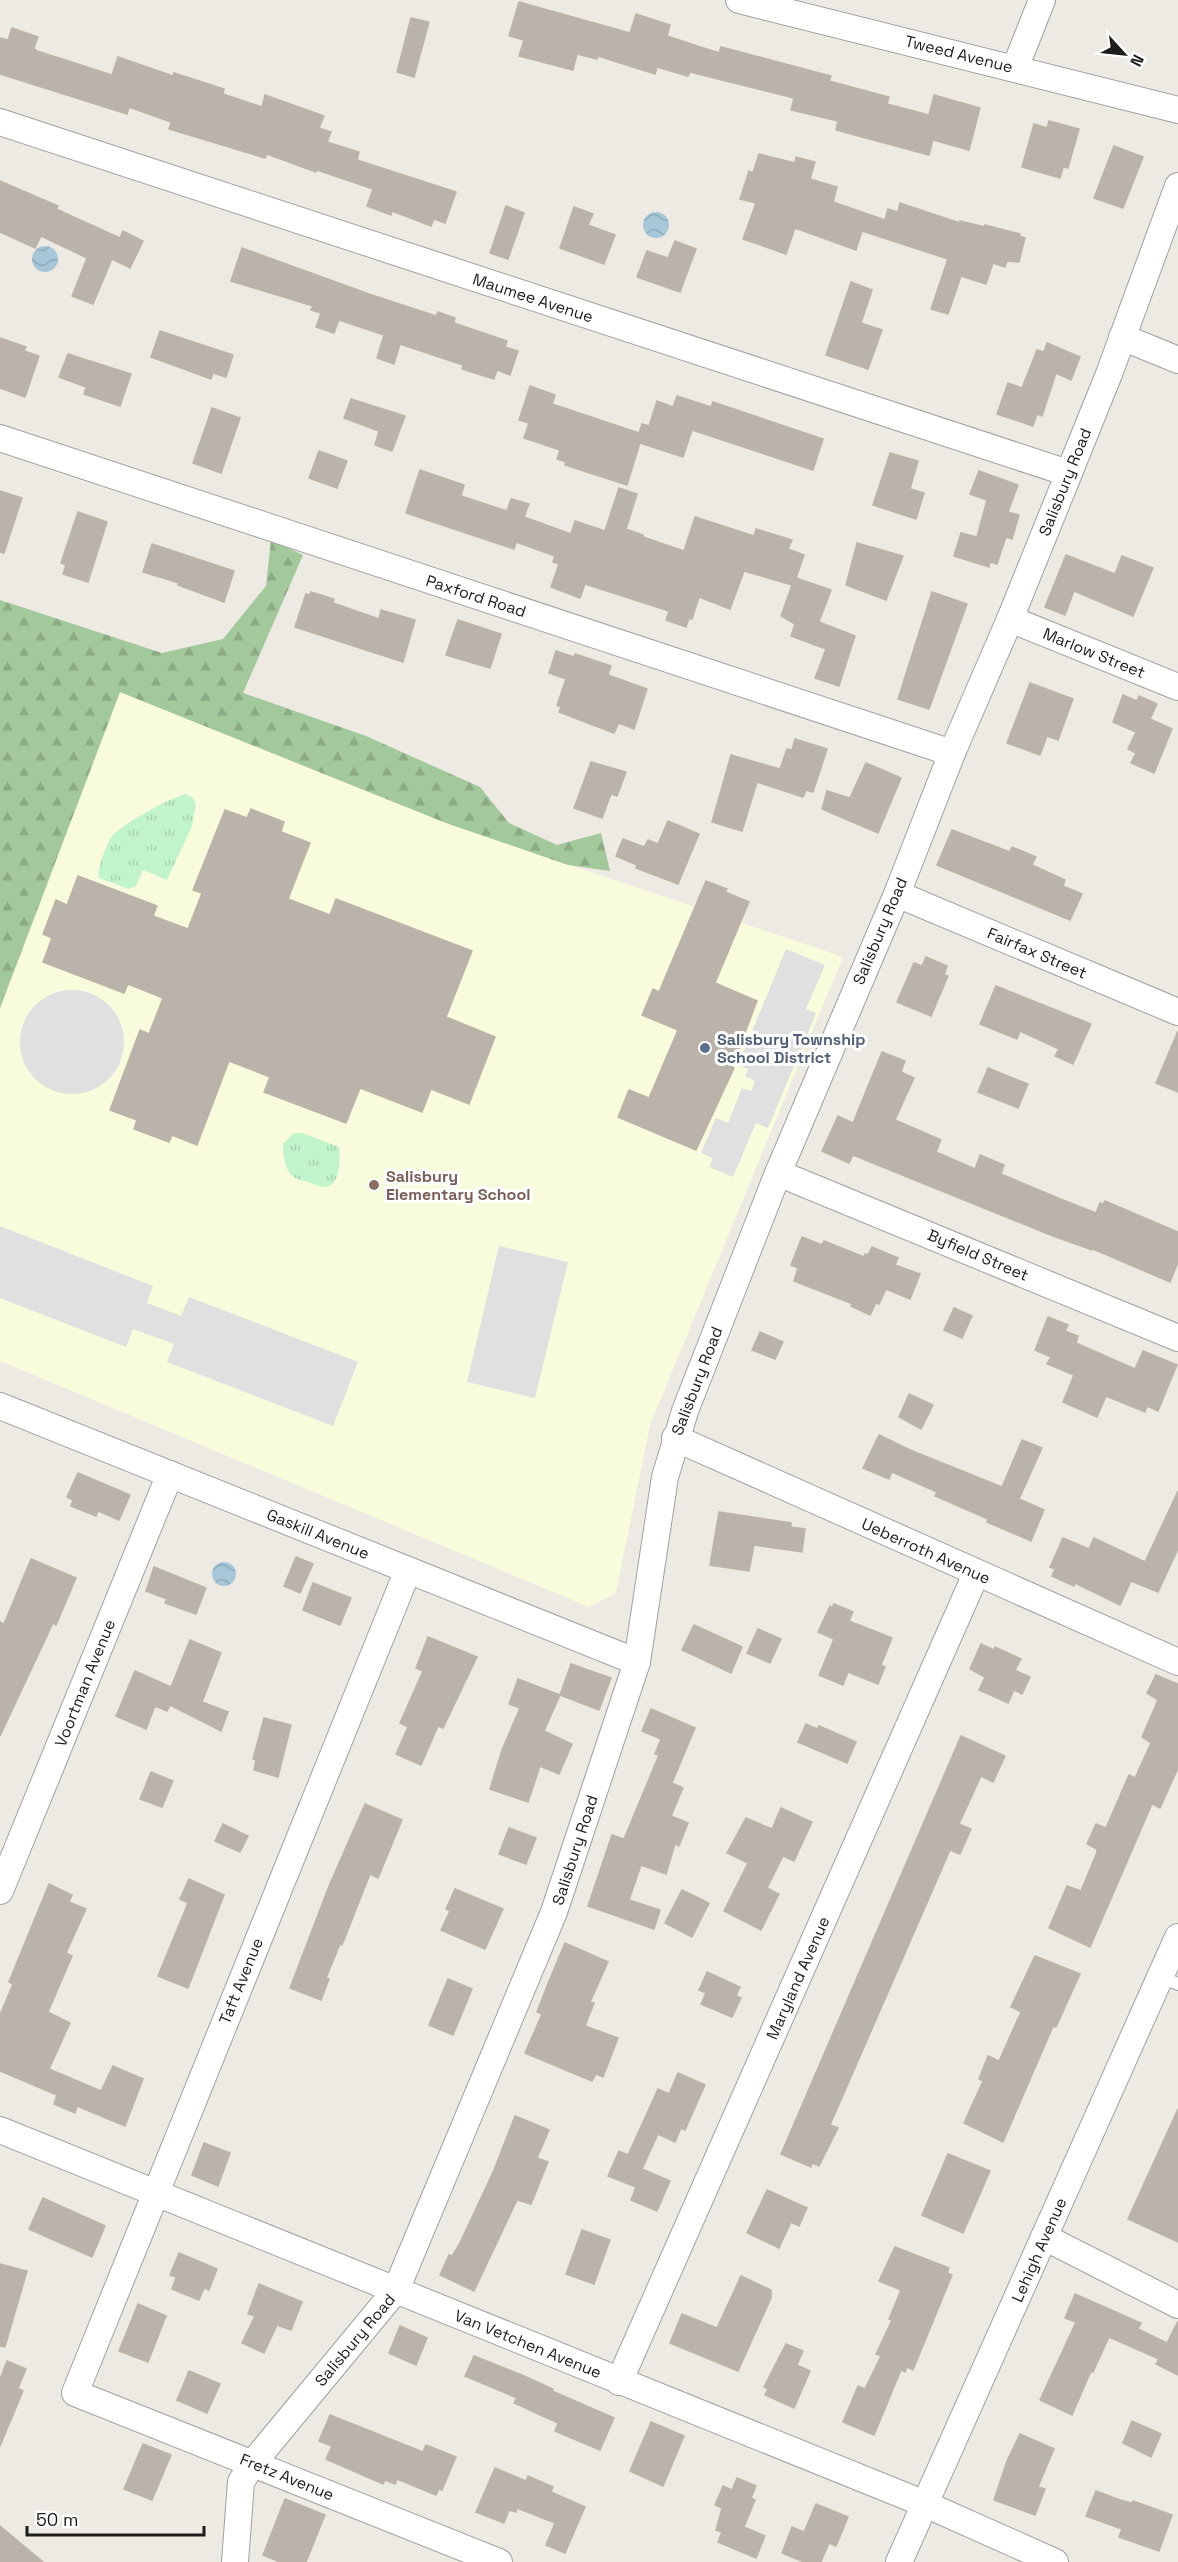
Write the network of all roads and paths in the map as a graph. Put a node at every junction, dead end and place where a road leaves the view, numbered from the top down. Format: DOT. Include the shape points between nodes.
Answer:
graph roads {
  1 [pos="739,0"];
  2 [pos="1042,0"];
  3 [pos="1015,68"];
  4 [pos="1178,110"];
  5 [pos="0,122"];
  6 [pos="1178,186"];
  7 [pos="1122,337"];
  8 [pos="1178,360"];
  9 [pos="0,438"];
  10 [pos="1068,473"];
  11 [pos="1010,619"];
  12 [pos="1178,687"];
  13 [pos="952,753"];
  14 [pos="897,894"];
  15 [pos="1178,1012"];
  16 [pos="778,1173"];
  17 [pos="1178,1338"];
  18 [pos="0,1406"];
  19 [pos="675,1438"];
  20 [pos="170,1474"];
  21 [pos="408,1570"];
  22 [pos="976,1574"];
  23 [pos="637,1662"];
  24 [pos="1178,1662"];
  25 [pos="0,1891"];
  26 [pos="1178,1937"];
  27 [pos="1169,1981"];
  28 [pos="0,2130"];
  29 [pos="155,2193"];
  30 [pos="1044,2237"];
  31 [pos="396,2290"];
  32 [pos="1178,2305"];
  33 [pos="619,2382"];
  34 [pos="75,2393"];
  35 [pos="252,2463"];
  36 [pos="925,2504"];
  37 [pos="235,2562"];
  38 [pos="499,2562"];
  39 [pos="899,2562"];
  40 [pos="1055,2562"];
  1 -- 3 [label="street, Tweed Avenue"];
  2 -- 3 [label="street"];
  3 -- 4 [label="street, Tweed Avenue"];
  5 -- 10 [label="street, Maumee Avenue"];
  6 -- 7 [label="street, Salisbury Road"];
  7 -- 8 [label="street"];
  7 -- 10 [label="street, Salisbury Road"];
  9 -- 13 [label="street, Paxford Road"];
  10 -- 11 [label="street, Salisbury Road"];
  11 -- 12 [label="street, Marlow Street"];
  11 -- 13 [label="street, Salisbury Road"];
  13 -- 14 [label="street, Salisbury Road"];
  14 -- 15 [label="street, Fairfax Street"];
  14 -- 16 [label="street, Salisbury Road"];
  16 -- 17 [label="street, Byfield Street"];
  16 -- 19 [label="street, Salisbury Road"];
  18 -- 20 [label="street, Gaskill Avenue"];
  19 -- 22 [label="street, Ueberroth Avenue"];
  19 -- 23 [label="street, Salisbury Road" via="665,1477"];
  20 -- 21 [label="street, Gaskill Avenue"];
  20 -- 25 [label="street, Voortman Avenue"];
  21 -- 23 [label="street, Gaskill Avenue"];
  21 -- 29 [label="street, Taft Avenue"];
  22 -- 24 [label="street, Ueberroth Avenue"];
  22 -- 33 [label="street, Maryland Avenue"];
  23 -- 31 [label="street, Salisbury Road" via="554,1912"];
  26 -- 27 [label="street, Lehigh Avenue"];
  27 -- 30 [label="street, Lehigh Avenue"];
  28 -- 29 [label="street, Van Vetchen Avenue"];
  29 -- 31 [label="street, Van Vetchen Avenue"];
  29 -- 34 [label="street, Taft Avenue"];
  30 -- 32 [label="street"];
  30 -- 36 [label="street, Lehigh Avenue"];
  31 -- 33 [label="street, Van Vetchen Avenue"];
  31 -- 35 [label="street, Salisbury Road"];
  33 -- 36 [label="street, Van Vetchen Avenue"];
  34 -- 35 [label="street, Fretz Avenue"];
  35 -- 37 [label="street, Salisbury Road" via="241,2482"];
  35 -- 38 [label="street, Fretz Avenue"];
  36 -- 39 [label="street, Lehigh Avenue"];
  36 -- 40 [label="street, Van Vetchen Avenue"];
}
